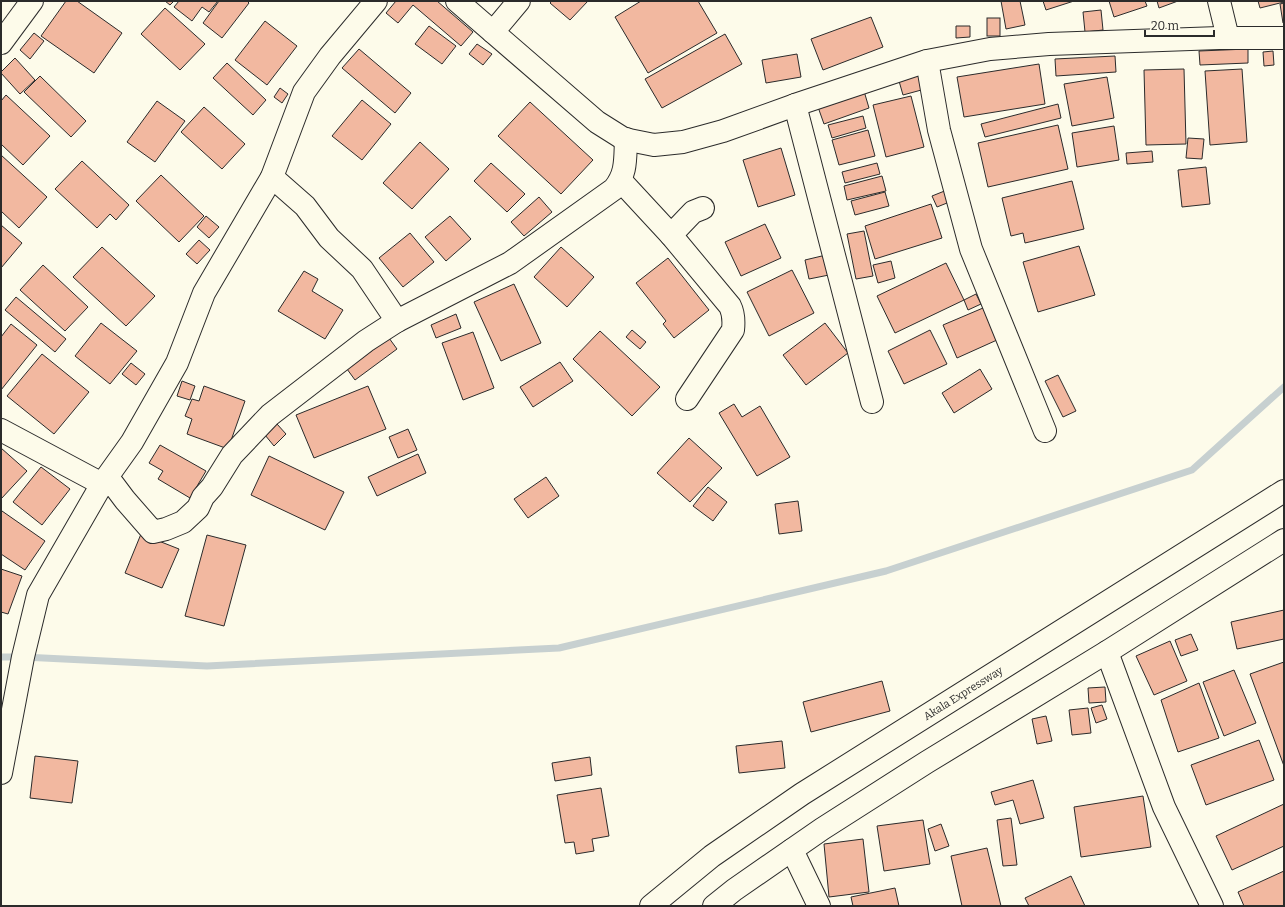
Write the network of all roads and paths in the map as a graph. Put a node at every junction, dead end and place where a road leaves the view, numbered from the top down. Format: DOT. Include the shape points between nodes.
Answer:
graph roads {
  1 [pos="32,1"];
  2 [pos="376,1"];
  3 [pos="457,1"];
  4 [pos="519,1"];
  5 [pos="1219,1"];
  6 [pos="493,32"];
  7 [pos="1228,38"];
  8 [pos="1284,38"];
  9 [pos="1,43"];
  10 [pos="926,61"];
  11 [pos="795,105"];
  12 [pos="626,139"];
  13 [pos="272,177"];
  14 [pos="621,181"];
  15 [pos="702,208"];
  16 [pos="671,235"];
  17 [pos="397,321"];
  18 [pos="686,399"];
  19 [pos="872,402"];
  20 [pos="1,430"];
  21 [pos="1045,431"];
  22 [pos="102,485"];
  23 [pos="1284,491"];
  24 [pos="1284,540"];
  25 [pos="1107,652"];
  26 [pos="1,773"];
  27 [pos="792,850"];
  28 [pos="651,906"];
  29 [pos="714,906"];
  30 [pos="819,906"];
  31 [pos="1212,906"];
  1 -- 9 [label="street"];
  2 -- 13 [label="street" via="304,92"];
  3 -- 6 [label="street"];
  4 -- 6 [label="street"];
  5 -- 7 [label="street"];
  6 -- 12 [label="street" via="597,122"];
  7 -- 8 [label="street"];
  7 -- 10 [label="street" via="1049,44 990,49"];
  10 -- 11 [label="street"];
  10 -- 21 [label="street" via="939,130 971,249"];
  11 -- 12 [label="street" via="723,131 683,142 654,145"];
  11 -- 19 [label="street"];
  12 -- 14 [label="street" via="625,165"];
  13 -- 17 [label="street" via="306,206 330,238 362,269"];
  13 -- 22 [label="street" via="204,293 177,363 132,442"];
  14 -- 16 [label="street"];
  14 -- 17 [label="street" via="614,189 510,263"];
  15 -- 16 [label="street" via="693,212"];
  16 -- 18 [label="street" via="730,306 734,321 733,330"];
  17 -- 22 [label="street" via="366,340 270,415 232,455 198,508 183,522 153,532 114,484"];
  20 -- 22 [label="street"];
  22 -- 26 [label="street" via="38,596 23,657"];
  23 -- 28 [label="street, Akala Expressway" via="802,794 712,856"];
  24 -- 25 [label="street"];
  25 -- 27 [label="street" via="927,762"];
  25 -- 31 [label="street" via="1164,807"];
  27 -- 29 [label="street"];
  27 -- 30 [label="street"];
}
